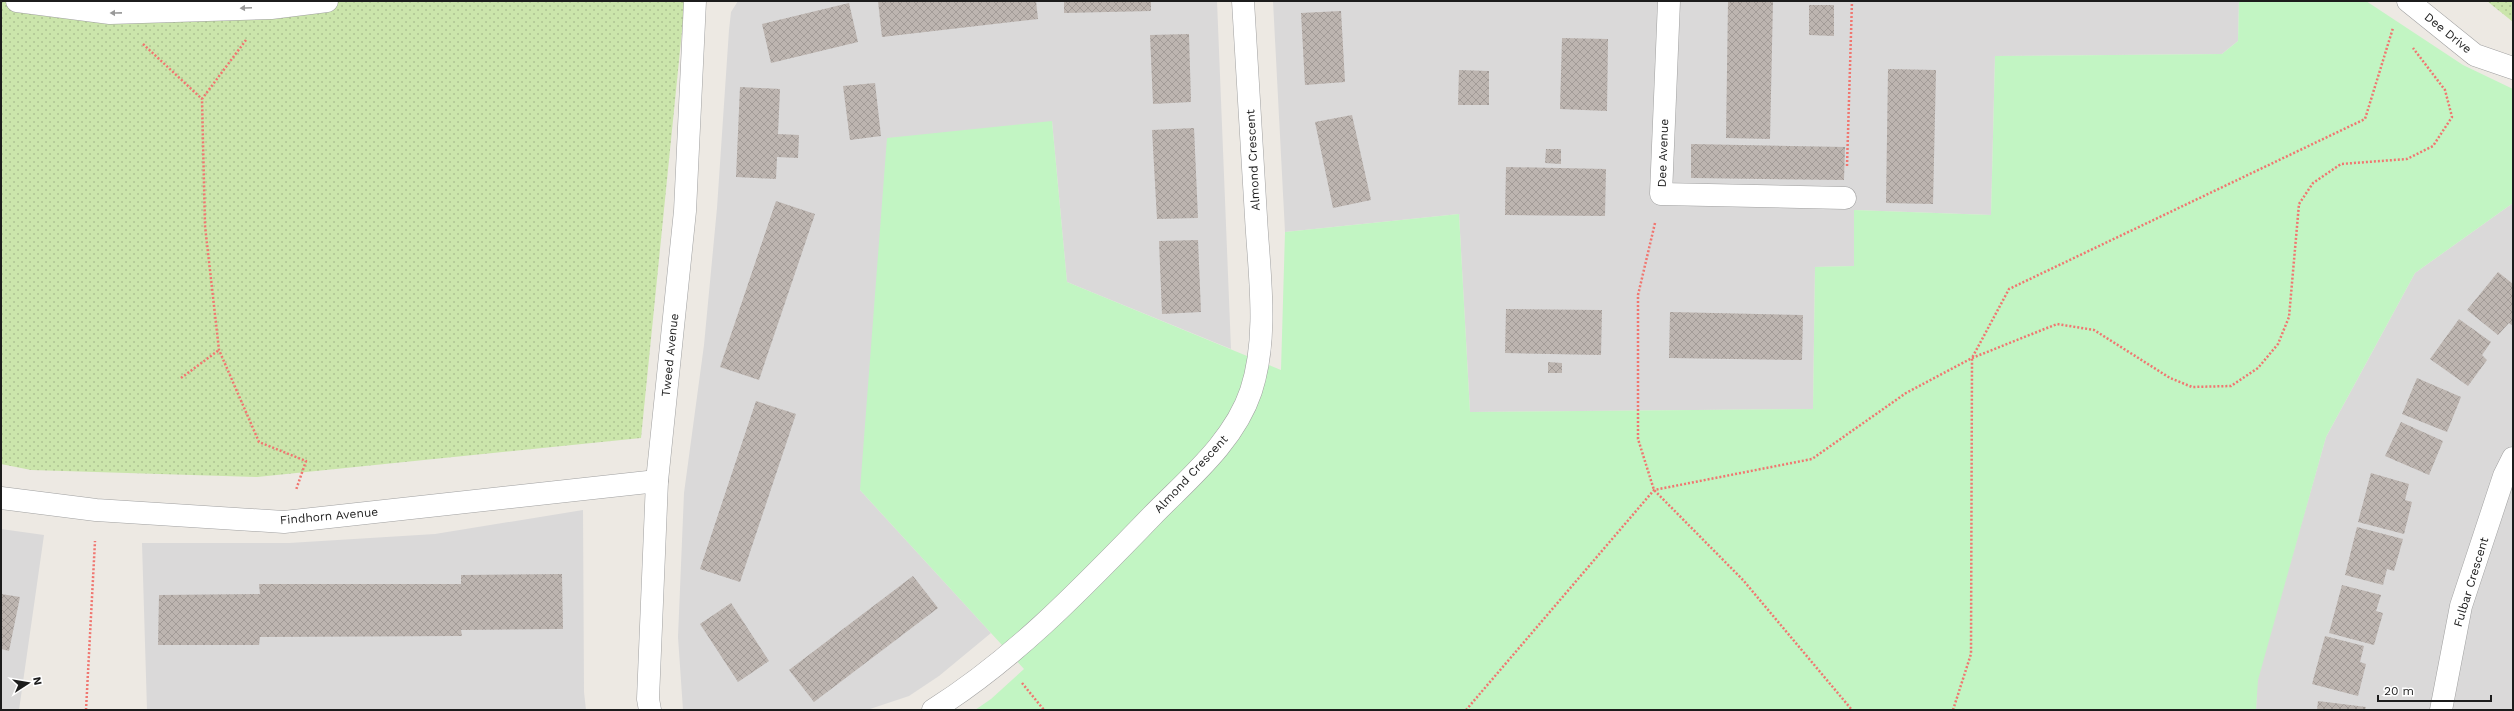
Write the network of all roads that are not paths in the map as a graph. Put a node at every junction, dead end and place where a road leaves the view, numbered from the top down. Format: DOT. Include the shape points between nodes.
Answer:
graph roads {
  1 [pos="17,1"];
  2 [pos="326,1"];
  3 [pos="695,1"];
  4 [pos="1243,1"];
  5 [pos="1669,1"];
  6 [pos="2408,1"];
  7 [pos="2513,68"];
  8 [pos="1845,198"];
  9 [pos="2513,458"];
  10 [pos="658,481"];
  11 [pos="1,498"];
  12 [pos="650,710"];
  13 [pos="932,710"];
  14 [pos="2440,710"];
  2 -- 1 [label="street, one-way" via="271,8 110,13"];
  3 -- 10 [label="street, Tweed Avenue" via="685,212"];
  4 -- 13 [label="street, Almond Crescent" via="1261,301 1259,354 1251,391 1241,415 1221,445 1110,560 1004,661"];
  5 -- 8 [label="street, Dee Avenue" via="1661,194"];
  6 -- 7 [label="street, Dee Drive" via="2475,55"];
  9 -- 14 [label="street, Fulbar Crescent" via="2504,476 2461,606"];
  10 -- 11 [label="street, Findhorn Avenue" via="284,522 96,510"];
  10 -- 12 [label="street, Tweed Avenue" via="649,676"];
}
